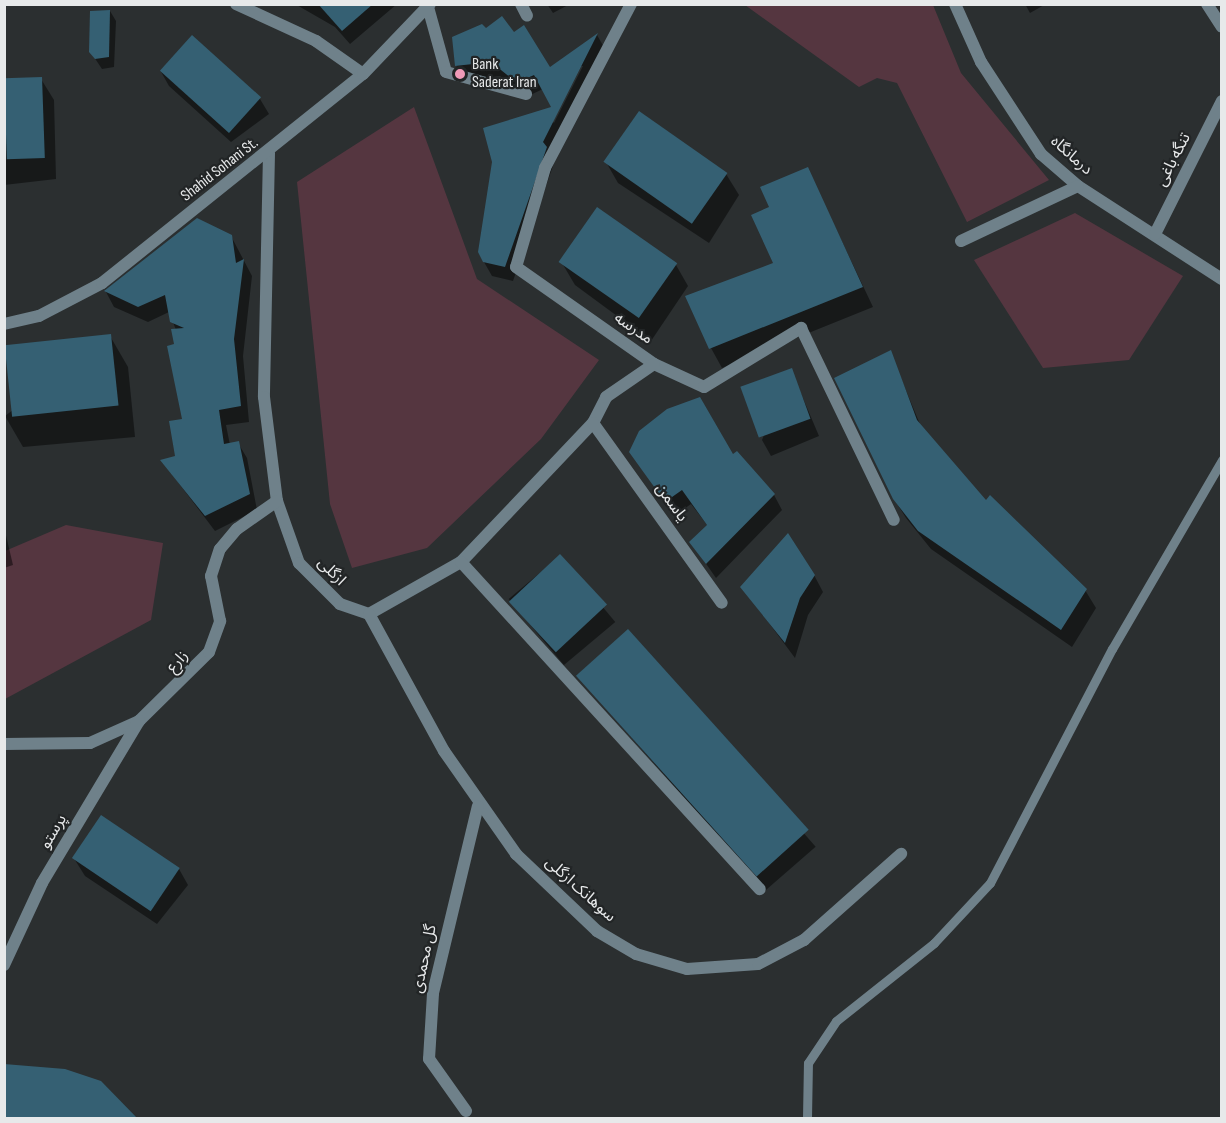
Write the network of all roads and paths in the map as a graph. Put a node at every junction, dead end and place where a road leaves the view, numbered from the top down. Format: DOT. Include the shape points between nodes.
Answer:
graph roads {
  1 [pos="236,4"];
  2 [pos="521,4"];
  3 [pos="631,4"];
  4 [pos="955,4"];
  5 [pos="1207,4"];
  6 [pos="429,6"];
  7 [pos="527,16"];
  8 [pos="1221,27"];
  9 [pos="363,74"];
  10 [pos="526,94"];
  11 [pos="1221,101"];
  12 [pos="269,153"];
  13 [pos="1078,186"];
  14 [pos="1155,234"];
  15 [pos="962,241"];
  16 [pos="1221,279"];
  17 [pos="4,324"];
  18 [pos="654,364"];
  19 [pos="593,423"];
  20 [pos="1221,460"];
  21 [pos="277,501"];
  22 [pos="894,520"];
  23 [pos="461,562"];
  24 [pos="722,603"];
  25 [pos="369,614"];
  26 [pos="140,722"];
  27 [pos="4,744"];
  28 [pos="478,806"];
  29 [pos="901,854"];
  30 [pos="760,889"];
  31 [pos="4,965"];
  32 [pos="466,1111"];
  33 [pos="807,1119"];
  1 -- 9 [label="street" via="316,41"];
  2 -- 7 [label="street"];
  3 -- 18 [label="street, مدرسه" via="545,168 516,267"];
  4 -- 13 [label="street, درمانگاه" via="981,62 1041,154"];
  5 -- 8 [label="street"];
  6 -- 9 [label="street, Shahid Sohani St."];
  6 -- 10 [label="street" via="446,72"];
  9 -- 12 [label="street, Shahid Sohani St."];
  11 -- 14 [label="street, تنگه باغی"];
  12 -- 17 [label="street, Shahid Sohani St." via="102,283 39,316"];
  12 -- 21 [label="street, ازگلی" via="264,397"];
  13 -- 14 [label="street, درمانگاه"];
  13 -- 15 [label="street"];
  14 -- 16 [label="street, درمانگاه"];
  18 -- 19 [label="street" via="606,397"];
  18 -- 22 [label="street, مدرسه" via="704,387 801,328"];
  19 -- 23 [label="street"];
  19 -- 24 [label="street, یاسمن"];
  20 -- 33 [label="lane" via="1112,649 990,883 934,943 836,1021 808,1063"];
  21 -- 25 [label="street, ازگلی" via="299,563 340,604"];
  21 -- 26 [label="street, زارع" via="237,529 220,549 211,576 220,621 209,652"];
  23 -- 25 [label="street"];
  23 -- 30 [label="street"];
  25 -- 28 [label="street, سوهانک ازگلی"];
  26 -- 27 [label="street, زارع" via="90,743"];
  26 -- 31 [label="street, پرستو" via="42,883"];
  28 -- 29 [label="street, سوهانک ازگلی" via="516,854 597,931 636,954 687,969 758,964 804,940"];
  28 -- 32 [label="street, گل محمدی" via="433,993 429,1059"];
}
